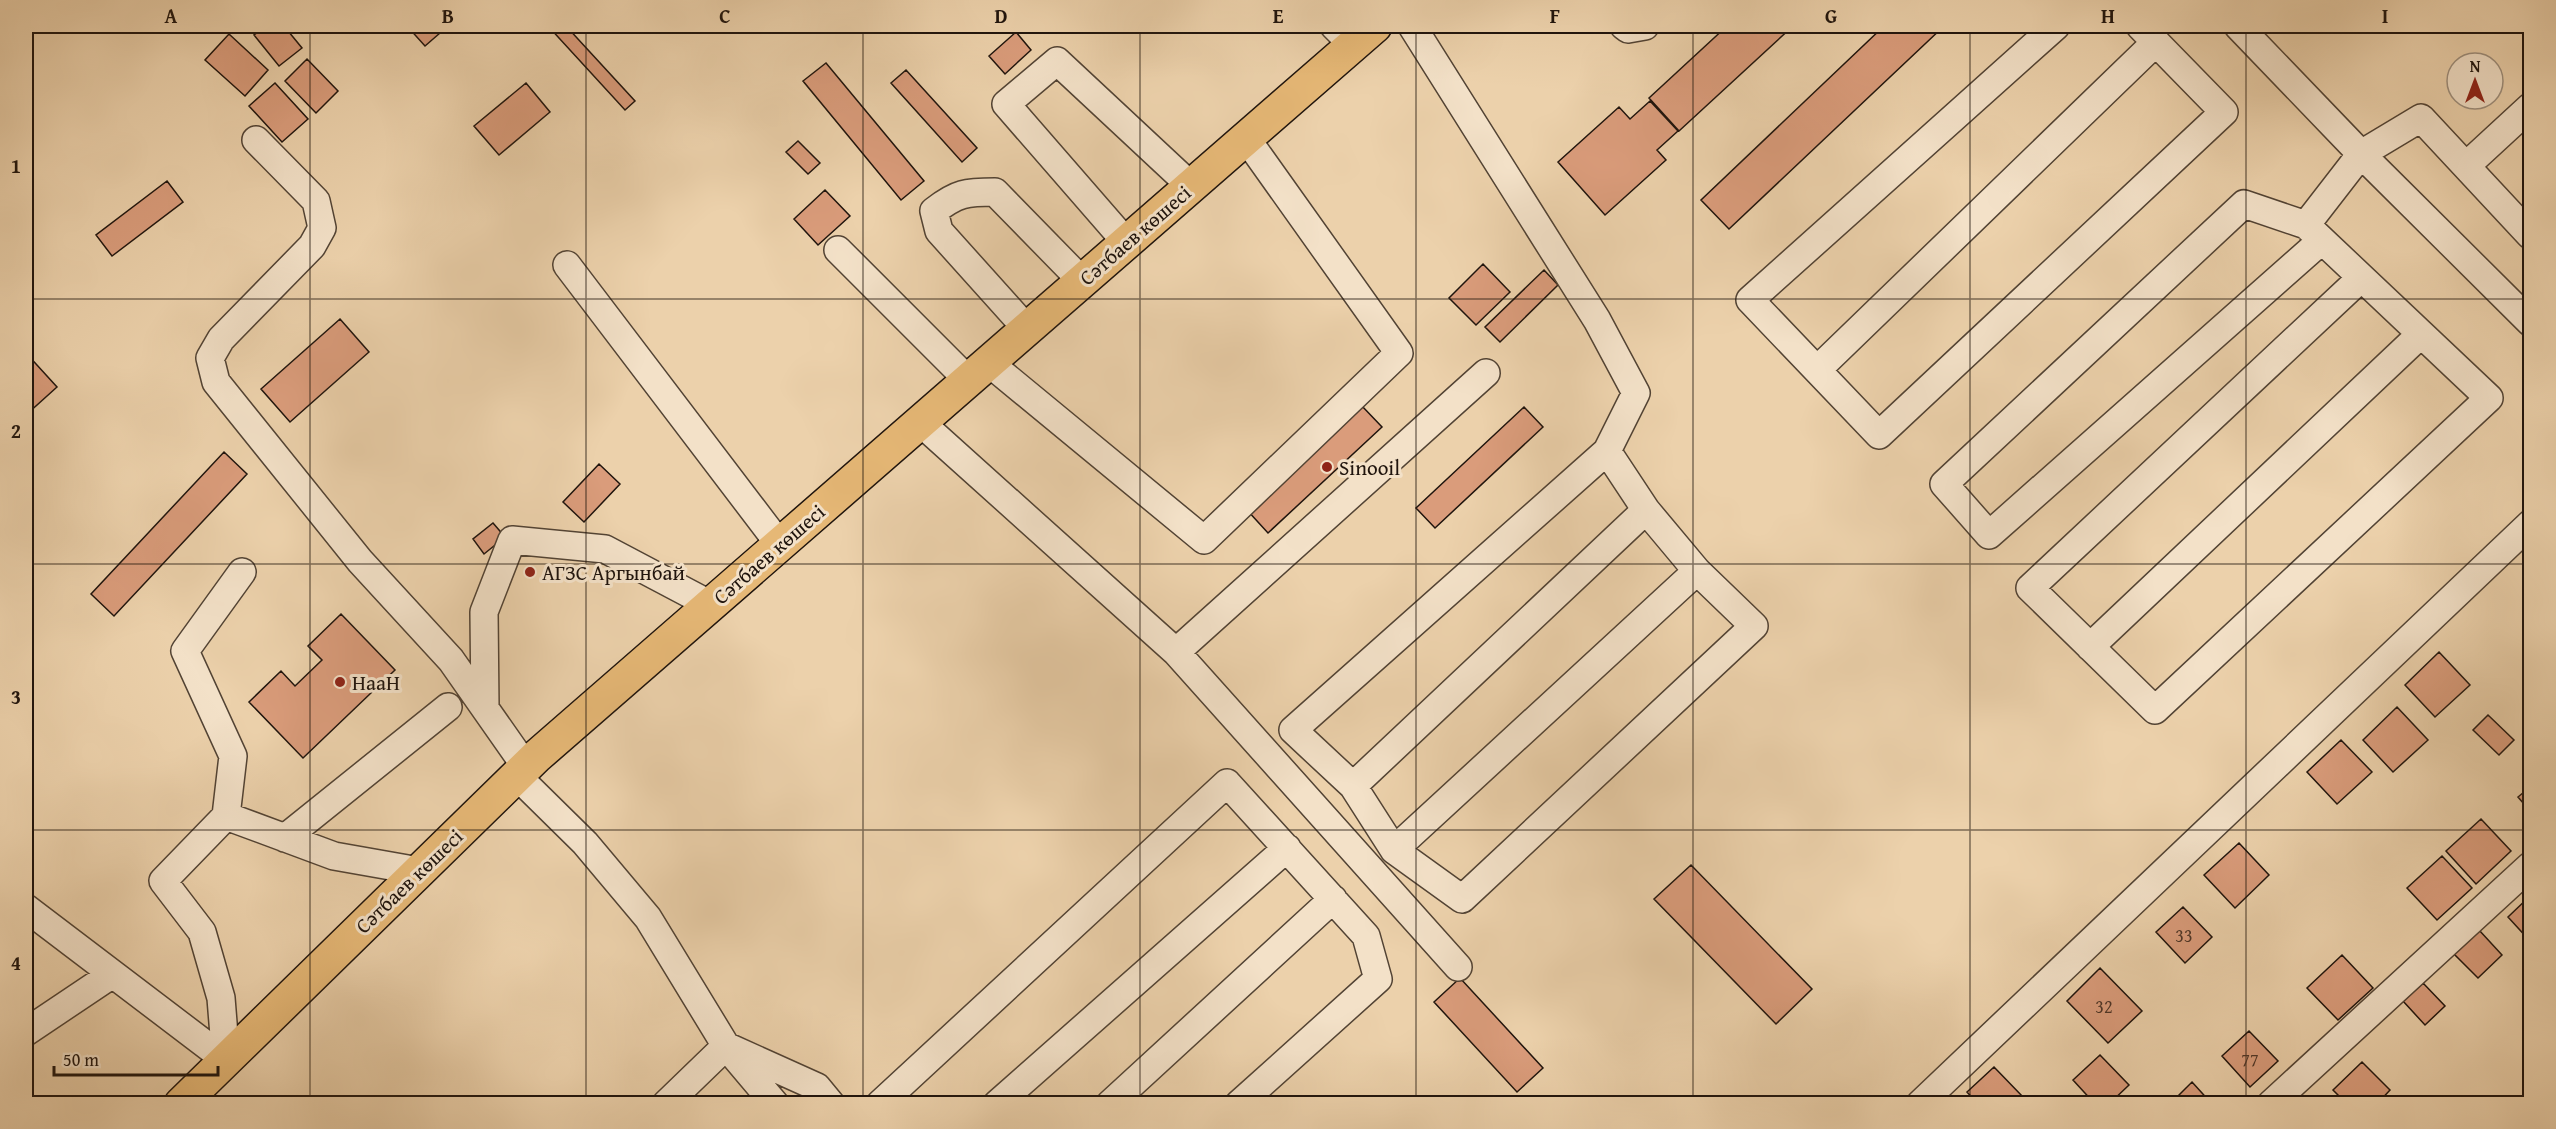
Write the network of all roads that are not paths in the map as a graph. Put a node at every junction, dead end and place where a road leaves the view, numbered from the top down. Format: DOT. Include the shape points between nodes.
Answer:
graph roads {
  1 [pos="1412,26"];
  2 [pos="1624,26"];
  3 [pos="1645,26"];
  4 [pos="2056,26"];
  5 [pos="2238,26"];
  6 [pos="1352,30"];
  7 [pos="2148,34"];
  8 [pos="2530,107"];
  9 [pos="1245,138"];
  10 [pos="256,140"];
  11 [pos="2361,154"];
  12 [pos="2466,166"];
  13 [pos="1191,186"];
  14 [pos="2314,233"];
  15 [pos="2530,235"];
  16 [pos="1126,243"];
  17 [pos="838,250"];
  18 [pos="567,265"];
  19 [pos="2361,278"];
  20 [pos="1082,281"];
  21 [pos="2530,322"];
  22 [pos="1027,329"];
  23 [pos="2421,334"];
  24 [pos="1816,370"];
  25 [pos="978,371"];
  26 [pos="1486,373"];
  27 [pos="920,422"];
  28 [pos="1607,451"];
  29 [pos="1646,510"];
  30 [pos="2530,524"];
  31 [pos="780,545"];
  32 [pos="1697,571"];
  33 [pos="242,572"];
  34 [pos="711,604"];
  35 [pos="2090,647"];
  36 [pos="1176,652"];
  37 [pos="448,707"];
  38 [pos="485,708"];
  39 [pos="522,771"];
  40 [pos="1353,786"];
  41 [pos="226,816"];
  42 [pos="285,838"];
  43 [pos="1287,848"];
  44 [pos="1394,850"];
  45 [pos="2530,866"];
  46 [pos="419,871"];
  47 [pos="1333,899"];
  48 [pos="26,908"];
  49 [pos="1458,967"];
  50 [pos="111,975"];
  51 [pos="26,1032"];
  52 [pos="726,1046"];
  53 [pos="225,1060"];
  54 [pos="181,1104"];
  55 [pos="666,1104"];
  56 [pos="775,1104"];
  57 [pos="831,1104"];
  58 [pos="880,1104"];
  59 [pos="997,1104"];
  60 [pos="1110,1104"];
  61 [pos="1239,1104"];
  62 [pos="1920,1104"];
  63 [pos="2271,1104"];
  1 -- 28 [label="street" via="1597,320 1636,393"];
  2 -- 3 [label="street"];
  4 -- 24 [label="street" via="1750,300"];
  5 -- 11 [label="street"];
  6 -- 9 [label="main road, Сәтбаев көшесі"];
  7 -- 24 [label="street"];
  7 -- 24 [label="street" via="2224,112 1879,435"];
  8 -- 12 [label="street"];
  9 -- 13 [label="main road, Сәтбаев көшесі"];
  9 -- 25 [label="street" via="1399,353 1204,540"];
  10 -- 38 [label="street" via="316,201 322,228 312,246 221,339 210,358 216,382 360,561 451,660"];
  11 -- 12 [label="street" via="2421,118"];
  11 -- 14 [label="street"];
  11 -- 21 [label="street"];
  12 -- 15 [label="street"];
  13 -- 16 [label="main road, Сәтбаев көшесі"];
  13 -- 16 [label="street" via="1057,61 1006,104"];
  14 -- 14 [label="street" via="2244,204 1944,484 1989,535"];
  14 -- 19 [label="street"];
  16 -- 20 [label="main road, Сәтбаев көшесі"];
  17 -- 25 [label="street"];
  18 -- 31 [label="street"];
  19 -- 23 [label="street"];
  19 -- 35 [label="street" via="2030,588"];
  20 -- 22 [label="main road, Сәтбаев көшесі"];
  20 -- 22 [label="street" via="994,192 953,196 934,211 939,231"];
  22 -- 25 [label="main road, Сәтбаев көшесі"];
  23 -- 35 [label="street"];
  23 -- 35 [label="street" via="2488,398 2155,710"];
  25 -- 27 [label="main road, Сәтбаев көшесі"];
  26 -- 36 [label="street"];
  27 -- 31 [label="main road, Сәтбаев көшесі"];
  27 -- 36 [label="street"];
  28 -- 29 [label="street"];
  28 -- 40 [label="street" via="1293,730"];
  29 -- 32 [label="street"];
  29 -- 40 [label="street"];
  30 -- 62 [label="street"];
  31 -- 34 [label="main road, Сәтбаев көшесі"];
  32 -- 44 [label="street"];
  32 -- 44 [label="street" via="1754,626 1462,899"];
  33 -- 41 [label="street" via="185,651 233,756"];
  34 -- 38 [label="street" via="605,549 512,540 484,612"];
  34 -- 39 [label="main road, Сәтбаев көшесі"];
  36 -- 49 [label="street"];
  37 -- 42 [label="street"];
  38 -- 39 [label="street"];
  39 -- 46 [label="main road, Сәтбаев көшесі"];
  39 -- 52 [label="street" via="648,918"];
  40 -- 44 [label="street"];
  41 -- 42 [label="street"];
  41 -- 53 [label="street" via="163,880 201,932 220,998"];
  42 -- 46 [label="street" via="334,856"];
  43 -- 47 [label="street"];
  43 -- 58 [label="street" via="1227,783"];
  43 -- 59 [label="street"];
  45 -- 63 [label="street"];
  46 -- 53 [label="main road, Сәтбаев көшесі"];
  47 -- 60 [label="street"];
  47 -- 61 [label="street" via="1366,936 1378,979"];
  48 -- 50 [label="street"];
  50 -- 51 [label="street"];
  50 -- 53 [label="street"];
  52 -- 55 [label="street"];
  52 -- 56 [label="street"];
  52 -- 57 [label="street" via="817,1087"];
  53 -- 54 [label="main road, Сәтбаев көшесі"];
}
